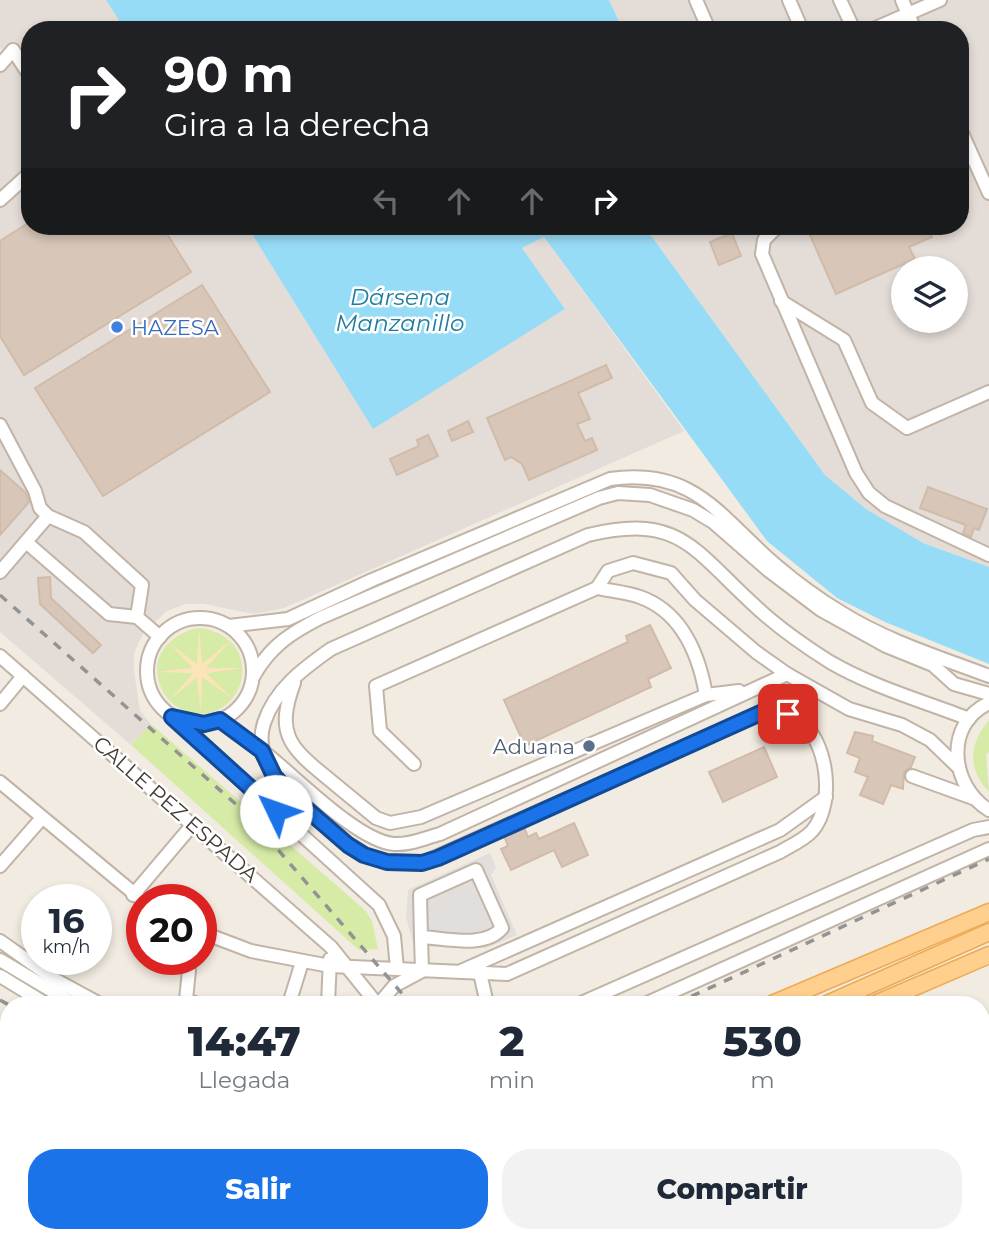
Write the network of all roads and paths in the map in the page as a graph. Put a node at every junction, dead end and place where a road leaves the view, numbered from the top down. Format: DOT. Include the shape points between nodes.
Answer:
graph roads {
  1 [pos="696,0"];
  2 [pos="789,0"];
  3 [pos="840,0"];
  4 [pos="902,0"];
  5 [pos="940,0"];
  6 [pos="908,14"];
  7 [pos="705,21"];
  8 [pos="798,21"];
  9 [pos="850,21"];
  10 [pos="892,21"];
  11 [pos="911,21"];
  12 [pos="21,62"];
  13 [pos="0,65"];
  14 [pos="969,155"];
  15 [pos="21,181"];
  16 [pos="989,193"];
  17 [pos="0,200"];
  18 [pos="769,235"];
  19 [pos="780,301"];
  20 [pos="989,392"];
  21 [pos="0,425"];
  22 [pos="48,516"];
  23 [pos="26,542"];
  24 [pos="989,555"];
  25 [pos="0,572"];
  26 [pos="597,588"];
  27 [pos="137,617"];
  28 [pos="229,626"];
  29 [pos="160,637"];
  30 [pos="0,656"];
  31 [pos="297,673"];
  32 [pos="787,674"];
  33 [pos="23,676"];
  34 [pos="989,676"];
  35 [pos="253,677"];
  36 [pos="752,690"];
  37 [pos="989,694"];
  38 [pos="706,695"];
  39 [pos="989,703"];
  40 [pos="0,704"];
  41 [pos="172,717"];
  42 [pos="969,719"];
  43 [pos="220,720"];
  44 [pos="262,751"];
  45 [pos="414,764"];
  46 [pos="957,766"];
  47 [pos="912,776"];
  48 [pos="0,782"];
  49 [pos="826,797"];
  50 [pos="973,798"];
  51 [pos="989,810"];
  52 [pos="41,819"];
  53 [pos="194,823"];
  54 [pos="989,827"];
  55 [pos="989,849"];
  56 [pos="0,866"];
  57 [pos="148,884"];
  58 [pos="126,888"];
  59 [pos="989,912"];
  60 [pos="989,932"];
  61 [pos="421,937"];
  62 [pos="217,938"];
  63 [pos="0,940"];
  64 [pos="331,947"];
  65 [pos="989,955"];
  66 [pos="0,960"];
  67 [pos="302,962"];
  68 [pos="330,966"];
  69 [pos="346,967"];
  70 [pos="397,969"];
  71 [pos="422,971"];
  72 [pos="456,972"];
  73 [pos="480,973"];
  74 [pos="188,975"];
  75 [pos="0,976"];
  76 [pos="33,996"];
  77 [pos="61,996"];
  78 [pos="85,996"];
  79 [pos="186,996"];
  80 [pos="291,996"];
  81 [pos="328,996"];
  82 [pos="371,996"];
  83 [pos="385,996"];
  84 [pos="485,996"];
  85 [pos="597,996"];
  86 [pos="663,996"];
  87 [pos="791,996"];
  88 [pos="845,996"];
  89 [pos="894,996"];
  1 -- 7 [label="street"];
  2 -- 8 [label="street"];
  3 -- 9 [label="street"];
  4 -- 6 [label="street"];
  5 -- 6 [label="street"];
  6 -- 10 [label="street"];
  6 -- 11 [label="street"];
  12 -- 13 [label="street" via="13,50"];
  14 -- 16 [label="street"];
  15 -- 17 [label="street"];
  18 -- 19 [label="street" via="762,254"];
  19 -- 20 [label="street" via="844,340 872,403 907,428"];
  19 -- 24 [label="street" via="869,494"];
  21 -- 22 [label="street"];
  22 -- 23 [label="street"];
  22 -- 27 [label="street" via="84,532 142,585"];
  23 -- 25 [label="street"];
  23 -- 27 [label="street" via="109,614"];
  26 -- 32 [label="street" via="608,571 633,564 671,573 735,635"];
  26 -- 38 [label="street" via="639,597 663,608 701,662"];
  26 -- 45 [label="street" via="376,687 380,731"];
  27 -- 29 [label="street"];
  28 -- 29 [label="street" via="196,618 180,622"];
  28 -- 34 [label="street" via="288,619 610,479 636,477 681,487 711,503 777,566 842,614 901,643"];
  28 -- 35 [label="street" via="248,648"];
  29 -- 41 [label="street" via="148,659 146,675 155,699"];
  30 -- 33 [label="street, CALLE PEZ ESPADA"];
  31 -- 38 [label="street" via="285,706 286,730 296,752 376,818 390,823 421,817"];
  31 -- 42 [label="street" via="331,649 588,535 646,527 674,535 698,550 752,604 831,662 876,685"];
  31 -- 44 [label="street" via="263,724"];
  32 -- 36 [label="street"];
  32 -- 46 [label="street" via="849,709 902,725 930,740"];
  33 -- 40 [label="street"];
  33 -- 53 [label="street, CALLE PEZ ESPADA"];
  35 -- 37 [label="street" via="279,642 320,618 599,498 636,494 679,503 705,515 821,610 886,646 933,665 954,684"];
  35 -- 43 [label="street" via="243,703"];
  36 -- 38 [label="street"];
  36 -- 44 [label="street" via="440,834 408,844 377,840 348,822"];
  39 -- 42 [label="street"];
  41 -- 43 [label="street" via="204,724"];
  41 -- 70 [label="street" via="379,905 394,936"];
  42 -- 46 [label="street" via="961,734"];
  43 -- 44 [label="street"];
  44 -- 49 [label="street" via="274,776 348,845 364,855 406,864 438,858 765,711 788,714 804,725 821,748"];
  46 -- 50 [label="street"];
  47 -- 50 [label="street"];
  48 -- 52 [label="street"];
  49 -- 72 [label="street" via="780,830"];
  49 -- 73 [label="street" via="813,830 780,852 507,974"];
  50 -- 51 [label="street"];
  52 -- 56 [label="street"];
  52 -- 58 [label="street"];
  53 -- 57 [label="street"];
  53 -- 64 [label="street, CALLE PEZ ESPADA"];
  54 -- 85 [label="street" via="973,830"];
  55 -- 86 [label="street"];
  59 -- 87 [label="main road"];
  60 -- 88 [label="main road"];
  61 -- 61 [label="street" via="420,895 476,870 502,928 482,940"];
  61 -- 71 [label="street"];
  62 -- 67 [label="street"];
  63 -- 78 [label="street"];
  64 -- 68 [label="street"];
  64 -- 69 [label="street, CALLE PEZ ESPADA"];
  65 -- 89 [label="main road"];
  66 -- 77 [label="street"];
  67 -- 68 [label="street"];
  67 -- 80 [label="street"];
  68 -- 69 [label="street"];
  68 -- 81 [label="street"];
  69 -- 70 [label="street"];
  69 -- 82 [label="street, CALLE PEZ ESPADA"];
  70 -- 71 [label="street"];
  71 -- 72 [label="street"];
  71 -- 83 [label="street"];
  72 -- 73 [label="street"];
  73 -- 84 [label="street"];
  74 -- 79 [label="street"];
  75 -- 76 [label="street"];
}
